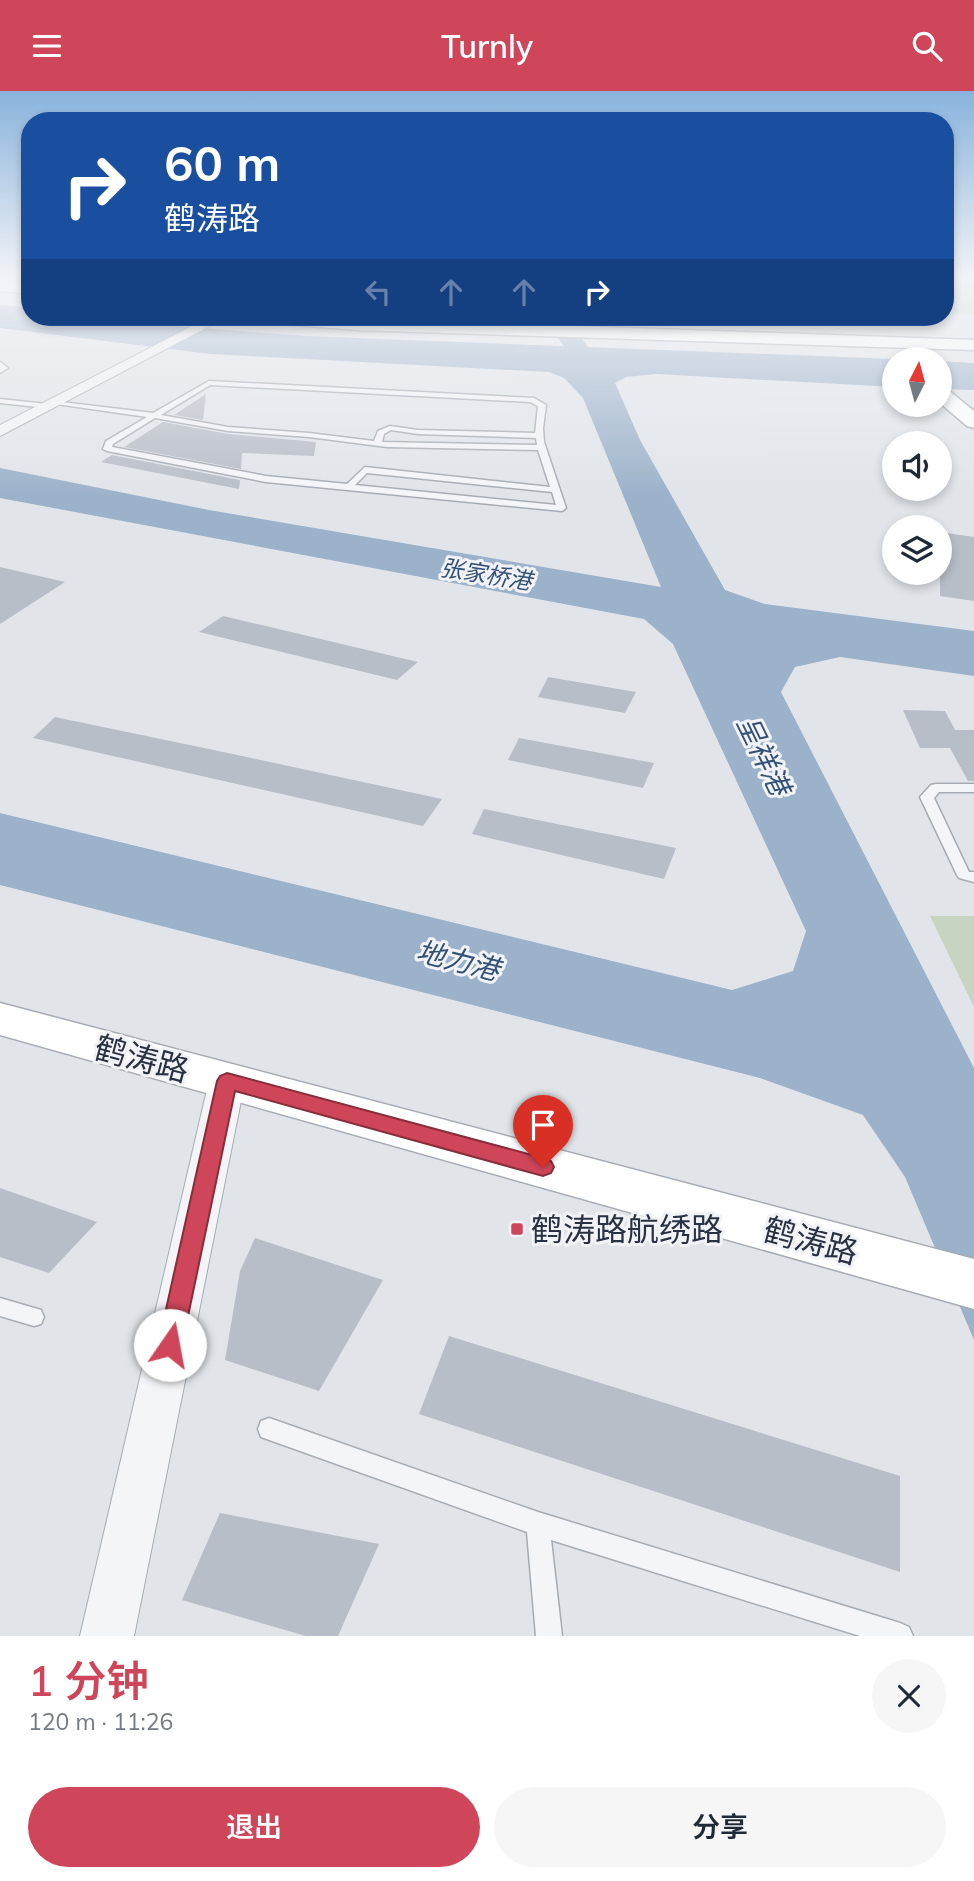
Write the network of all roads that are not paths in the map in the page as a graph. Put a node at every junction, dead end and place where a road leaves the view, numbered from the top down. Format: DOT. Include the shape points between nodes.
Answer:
graph roads {
  1 [pos="152,351"];
  2 [pos="0,363"];
  3 [pos="0,371"];
  4 [pos="0,401"];
  5 [pos="956,402"];
  6 [pos="50,404"];
  7 [pos="155,416"];
  8 [pos="974,422"];
  9 [pos="0,431"];
  10 [pos="540,436"];
  11 [pos="377,444"];
  12 [pos="542,448"];
  13 [pos="350,486"];
  14 [pos="556,490"];
  15 [pos="974,787"];
  16 [pos="974,877"];
  17 [pos="0,1019"];
  18 [pos="227,1081"];
  19 [pos="974,1284"];
  20 [pos="0,1307"];
  21 [pos="34,1317"];
  22 [pos="269,1429"];
  23 [pos="538,1524"];
  24 [pos="107,1636"];
  25 [pos="548,1636"];
  26 [pos="900,1636"];
  1 -- 6 [label="street"];
  2 -- 3 [label="lane" via="5,368"];
  4 -- 6 [label="lane"];
  5 -- 8 [label="street"];
  6 -- 7 [label="lane"];
  6 -- 9 [label="street"];
  7 -- 10 [label="lane" via="209,383 531,400 542,405"];
  7 -- 11 [label="lane" via="228,429"];
  7 -- 13 [label="lane" via="109,443 107,449 266,479"];
  10 -- 11 [label="lane" via="390,428 381,433"];
  10 -- 12 [label="lane"];
  11 -- 12 [label="lane"];
  12 -- 14 [label="lane"];
  13 -- 14 [label="lane" via="365,470"];
  13 -- 14 [label="lane" via="562,508"];
  15 -- 16 [label="lane" via="936,787 928,797 964,875"];
  17 -- 18 [label="street, 鹤涛路"];
  18 -- 19 [label="street, 鹤涛路"];
  18 -- 24 [label="street"];
  20 -- 21 [label="lane"];
  22 -- 23 [label="lane"];
  23 -- 25 [label="lane"];
  23 -- 26 [label="lane"];
}
